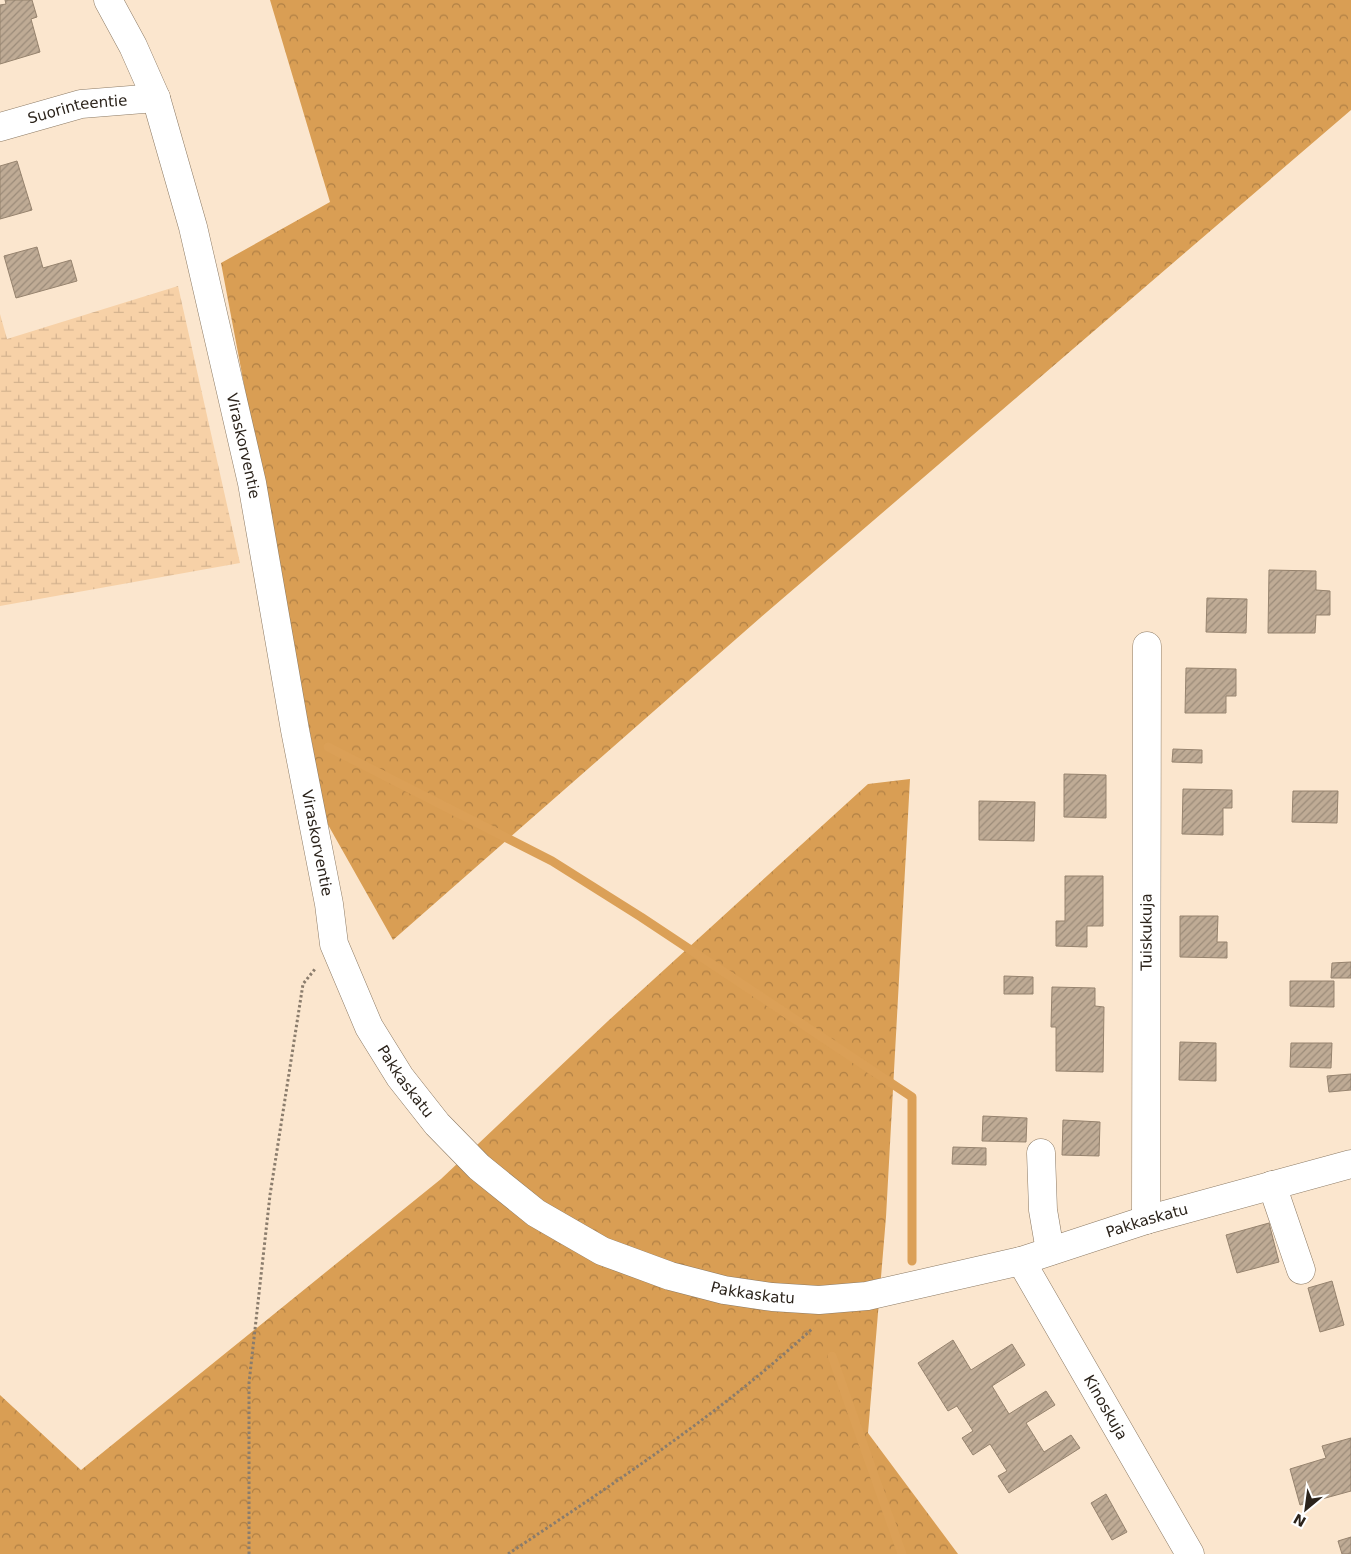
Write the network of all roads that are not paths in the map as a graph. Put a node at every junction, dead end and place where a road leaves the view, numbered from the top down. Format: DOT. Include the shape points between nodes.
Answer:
graph roads {
  1 [pos="108,0"];
  2 [pos="156,98"];
  3 [pos="0,127"];
  4 [pos="1147,646"];
  5 [pos="328,904"];
  6 [pos="1041,1153"];
  7 [pos="1351,1164"];
  8 [pos="1272,1185"];
  9 [pos="1146,1220"];
  10 [pos="1050,1251"];
  11 [pos="1021,1261"];
  12 [pos="1301,1270"];
  13 [pos="1190,1554"];
  1 -- 2 [label="street, Viraskorventie"];
  2 -- 3 [label="street, Suorinteentie" via="81,104"];
  2 -- 5 [label="street, Viraskorventie" via="193,227 252,483"];
  4 -- 9 [label="street, Tuiskukuja"];
  5 -- 11 [label="street, Pakkaskatu" via="334,944 369,1027 400,1077 437,1124 479,1167 536,1214 602,1251 670,1276 724,1290 819,1300 867,1296"];
  6 -- 10 [label="street" via="1042,1210"];
  7 -- 8 [label="street, Pakkaskatu"];
  8 -- 9 [label="street, Pakkaskatu"];
  8 -- 12 [label="street"];
  9 -- 10 [label="street, Pakkaskatu"];
  10 -- 11 [label="street, Pakkaskatu"];
  11 -- 13 [label="street, Kinoskuja"];
}
